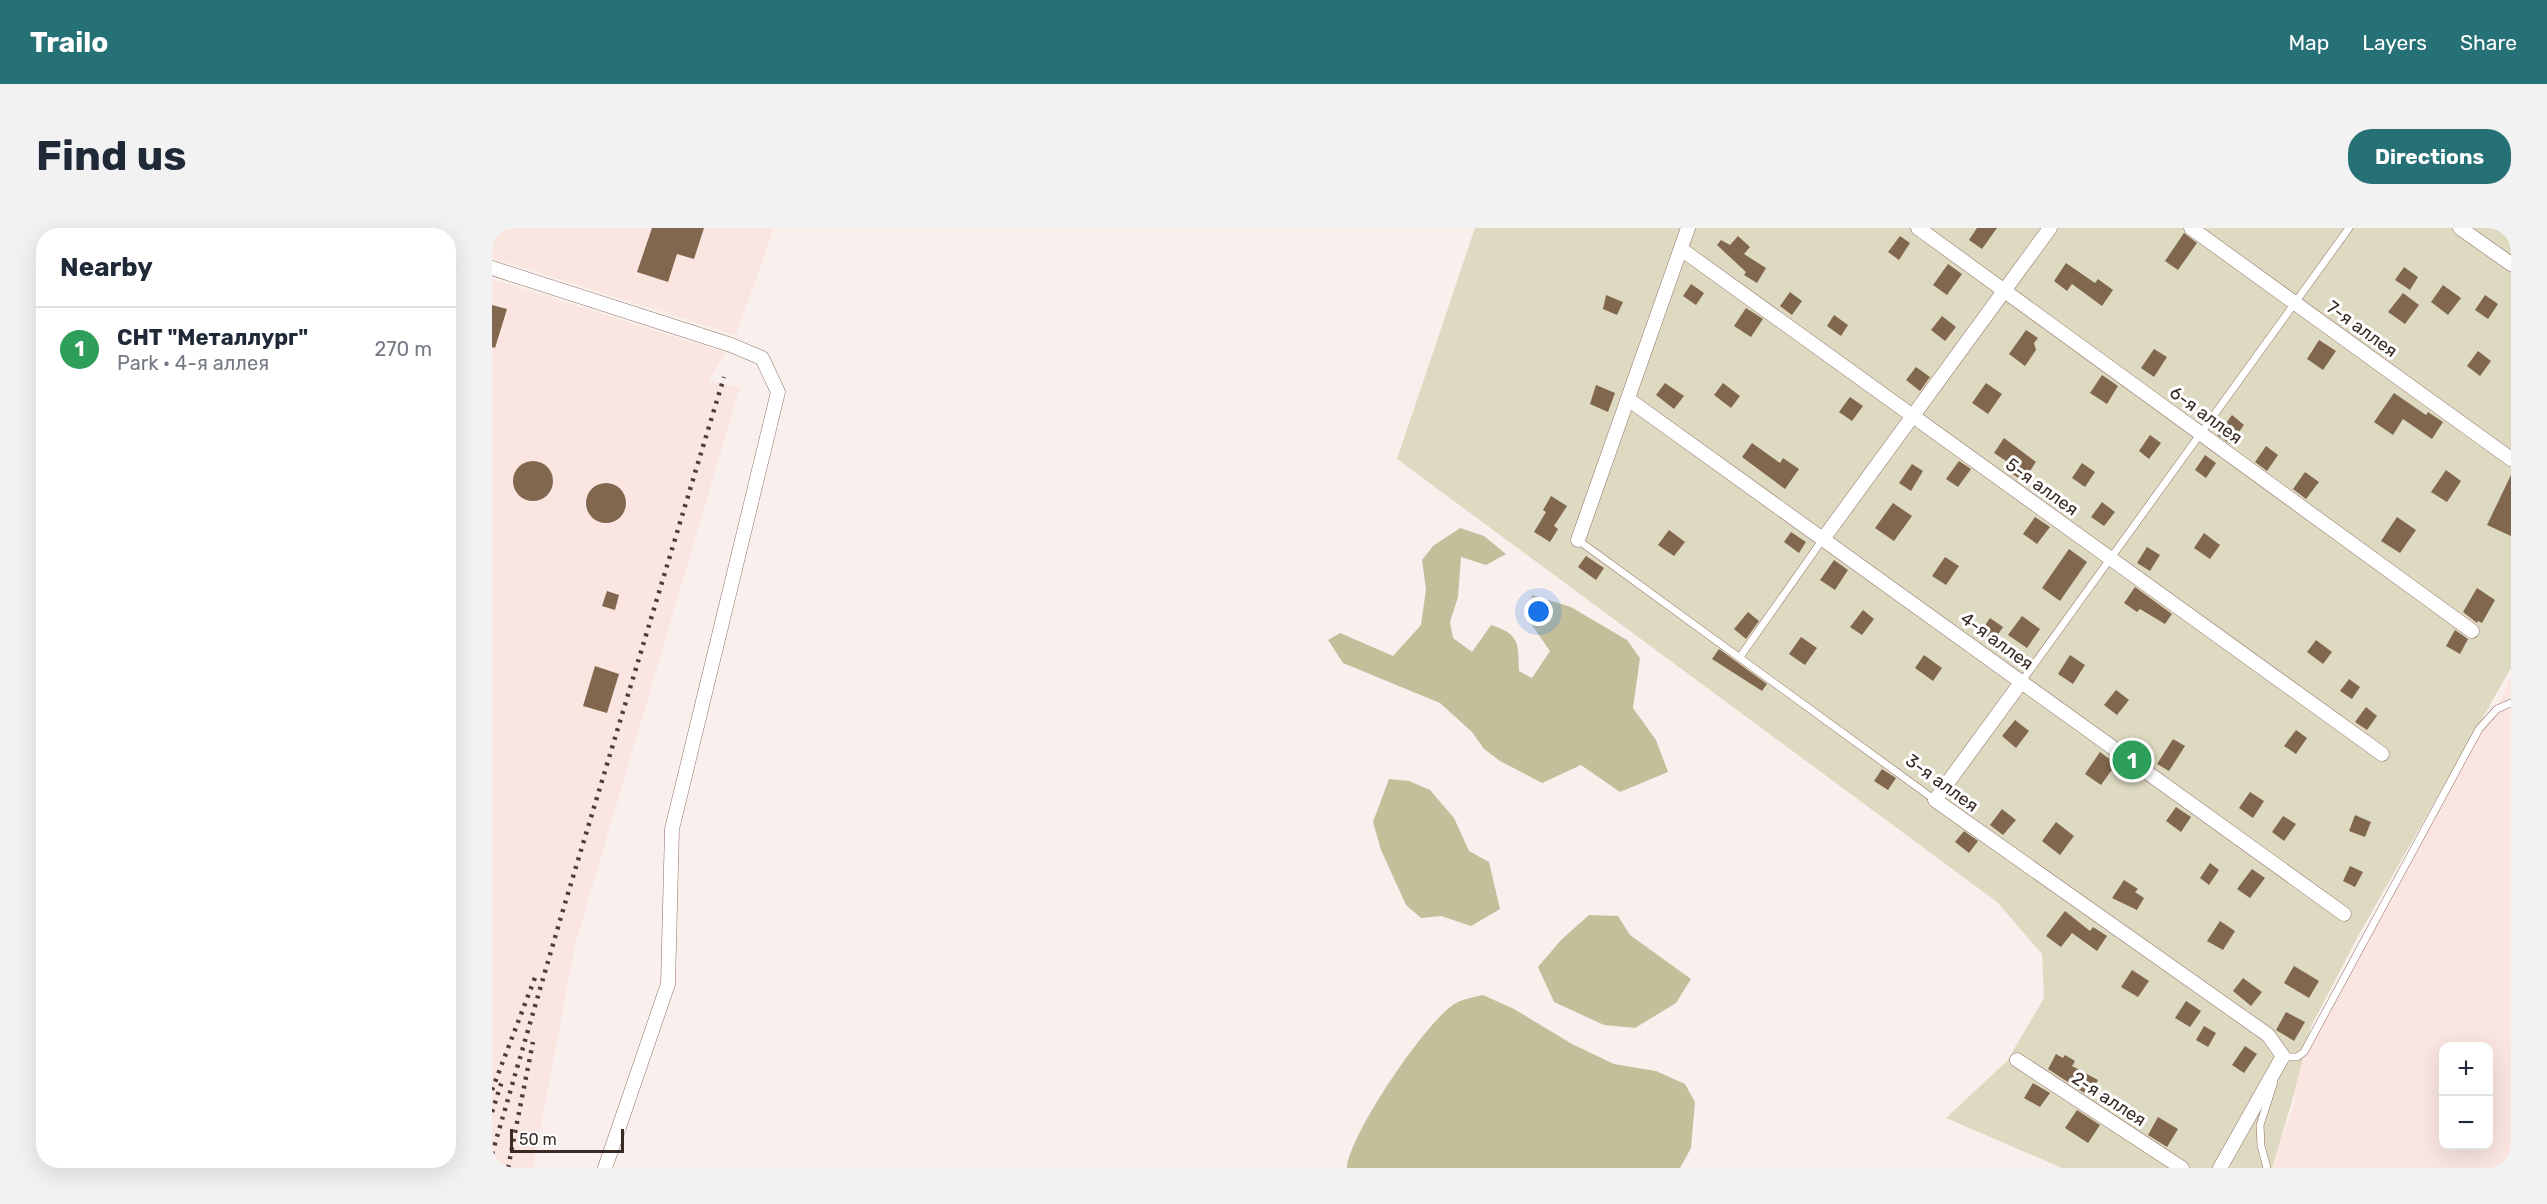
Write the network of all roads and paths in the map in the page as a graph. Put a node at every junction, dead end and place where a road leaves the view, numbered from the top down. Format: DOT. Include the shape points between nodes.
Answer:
graph roads {
  1 [pos="1688,228"];
  2 [pos="1918,228"];
  3 [pos="2050,228"];
  4 [pos="2191,228"];
  5 [pos="2349,228"];
  6 [pos="2460,228"];
  7 [pos="1681,249"];
  8 [pos="2511,264"];
  9 [pos="492,268"];
  10 [pos="2004,290"];
  11 [pos="2295,303"];
  12 [pos="1628,399"];
  13 [pos="1913,416"];
  14 [pos="2200,434"];
  15 [pos="2511,459"];
  16 [pos="1824,539"];
  17 [pos="1578,540"];
  18 [pos="2110,558"];
  19 [pos="2472,632"];
  20 [pos="1740,657"];
  21 [pos="2022,681"];
  22 [pos="2511,703"];
  23 [pos="2382,754"];
  24 [pos="1935,800"];
  25 [pos="2344,914"];
  26 [pos="2283,1056"];
  27 [pos="2017,1059"];
  28 [pos="605,1168"];
  29 [pos="2182,1168"];
  30 [pos="2220,1168"];
  31 [pos="2267,1168"];
  1 -- 7 [label="street"];
  2 -- 10 [label="street, 6-я аллея"];
  3 -- 10 [label="street"];
  4 -- 11 [label="street, 7-я аллея"];
  5 -- 11 [label="lane"];
  6 -- 8 [label="street"];
  7 -- 12 [label="street"];
  7 -- 13 [label="street, 5-я аллея"];
  9 -- 28 [label="street" via="762,358 778,392 672,829 668,984"];
  10 -- 13 [label="street"];
  10 -- 14 [label="street, 6-я аллея"];
  11 -- 14 [label="lane"];
  11 -- 15 [label="street, 7-я аллея"];
  12 -- 16 [label="street, 4-я аллея"];
  12 -- 17 [label="street"];
  13 -- 16 [label="street"];
  13 -- 18 [label="street, 5-я аллея"];
  14 -- 18 [label="lane"];
  14 -- 19 [label="street, 6-я аллея"];
  16 -- 20 [label="lane"];
  16 -- 21 [label="street, 4-я аллея"];
  17 -- 20 [label="lane, 3-я аллея"];
  18 -- 21 [label="lane"];
  18 -- 23 [label="street, 5-я аллея"];
  20 -- 24 [label="lane, 3-я аллея"];
  21 -- 24 [label="street"];
  21 -- 25 [label="street, 4-я аллея"];
  22 -- 26 [label="lane" via="2497,709 2479,729 2304,1052 2297,1057"];
  24 -- 26 [label="street, 3-я аллея" via="2248,1020 2268,1035"];
  26 -- 30 [label="street"];
  26 -- 31 [label="lane" via="2260,1125"];
  27 -- 29 [label="street, 2-я аллея"];
}
